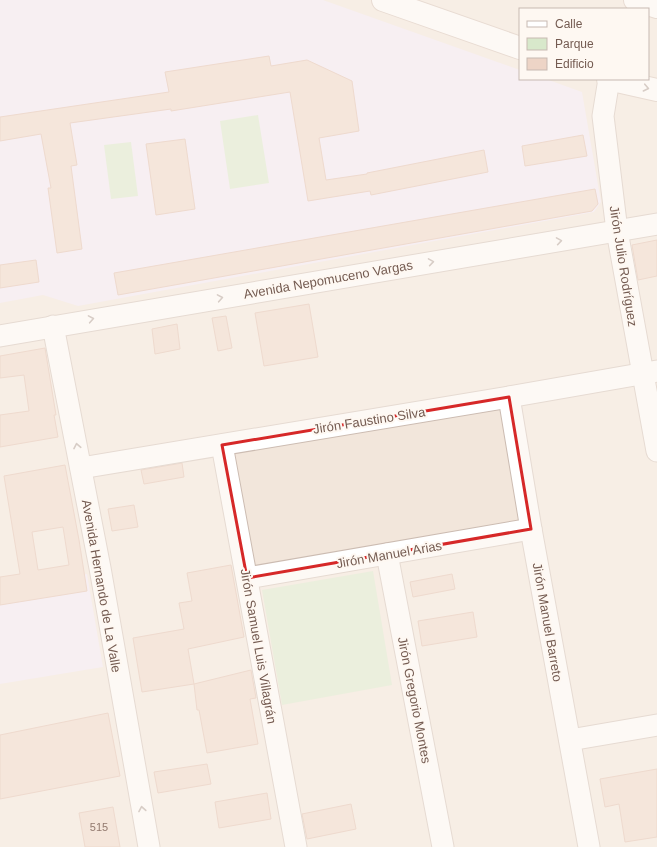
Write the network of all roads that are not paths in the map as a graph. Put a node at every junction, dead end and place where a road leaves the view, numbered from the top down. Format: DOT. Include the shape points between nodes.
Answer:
graph roads {
  1 [pos="383,0"];
  2 [pos="410,0"];
  3 [pos="519,48"];
  4 [pos="519,48"];
  5 [pos="608,80"];
  6 [pos="612,80"];
  7 [pos="657,90"];
  8 [pos="657,224"];
  9 [pos="617,232"];
  10 [pos="53,326"];
  11 [pos="0,336"];
  12 [pos="650,372"];
  13 [pos="509,397"];
  14 [pos="222,445"];
  15 [pos="657,451"];
  16 [pos="81,468"];
  17 [pos="531,529"];
  18 [pos="387,554"];
  19 [pos="247,578"];
  20 [pos="657,725"];
  21 [pos="570,740"];
  22 [pos="149,847"];
  23 [pos="296,847"];
  24 [pos="443,847"];
  25 [pos="589,847"];
  1 -- 3 [label="main road"];
  2 -- 4 [label="main road"];
  5 -- 9 [label="street, Jirón Julio Rodríguez" via="603,116"];
  6 -- 7 [label="main road, one-way"];
  8 -- 9 [label="street, Avenida Nepomuceno Vargas"];
  10 -- 9 [label="street, Avenida Nepomuceno Vargas, one-way"];
  9 -- 12 [label="street, Jirón Julio Rodríguez"];
  10 -- 11 [label="street, Avenida Nepomuceno Vargas"];
  16 -- 10 [label="street, Avenida Hernando de La Valle, one-way"];
  12 -- 13 [label="street, Jirón Faustino Silva"];
  12 -- 15 [label="street, Jirón Julio Rodríguez"];
  13 -- 14 [label="street, Jirón Faustino Silva"];
  13 -- 17 [label="street, Jirón Manuel Barreto"];
  14 -- 16 [label="street, Jirón Faustino Silva"];
  14 -- 19 [label="street, Jirón Samuel Luis Villagrán"];
  22 -- 16 [label="street, Avenida Hernando de La Valle, one-way"];
  17 -- 18 [label="street, Jirón Manuel Arias"];
  17 -- 21 [label="street, Jirón Manuel Barreto"];
  18 -- 19 [label="street, Jirón Manuel Arias"];
  18 -- 24 [label="street, Jirón Gregorio Montes"];
  19 -- 23 [label="street, Jirón Samuel Luis Villagrán"];
  20 -- 21 [label="street"];
  21 -- 25 [label="street, Jirón Manuel Barreto"];
}
